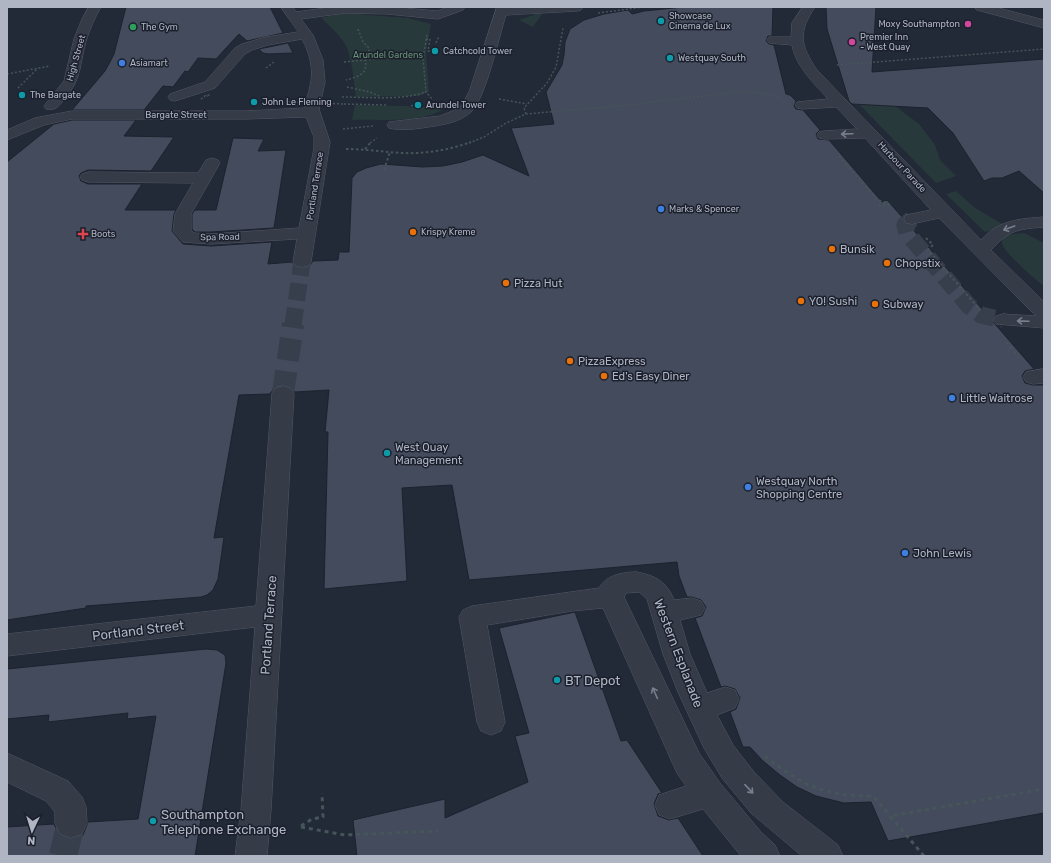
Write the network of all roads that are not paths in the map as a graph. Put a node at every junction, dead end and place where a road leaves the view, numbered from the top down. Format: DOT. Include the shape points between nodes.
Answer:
graph roads {
  1 [pos="95,7"];
  2 [pos="459,7"];
  3 [pos="577,7"];
  4 [pos="809,7"];
  5 [pos="981,7"];
  6 [pos="1007,7"];
  7 [pos="325,9"];
  8 [pos="354,9"];
  9 [pos="503,9"];
  10 [pos="290,11"];
  11 [pos="1044,16"];
  12 [pos="1044,24"];
  13 [pos="307,35"];
  14 [pos="773,40"];
  15 [pos="797,41"];
  16 [pos="175,97"];
  17 [pos="840,102"];
  18 [pos="802,105"];
  19 [pos="51,106"];
  20 [pos="312,112"];
  21 [pos="404,126"];
  22 [pos="870,133"];
  23 [pos="824,135"];
  24 [pos="7,136"];
  25 [pos="212,163"];
  26 [pos="88,177"];
  27 [pos="200,183"];
  28 [pos="944,212"];
  29 [pos="912,219"];
  30 [pos="1044,222"];
  31 [pos="307,234"];
  32 [pos="982,250"];
  33 [pos="302,262"];
  34 [pos="1044,312"];
  35 [pos="1044,322"];
  36 [pos="1003,329"];
  37 [pos="283,393"];
  38 [pos="615,583"];
  39 [pos="692,608"];
  40 [pos="665,612"];
  41 [pos="269,615"];
  42 [pos="7,646"];
  43 [pos="491,722"];
  44 [pos="7,767"];
  45 [pos="709,793"];
  46 [pos="670,805"];
  47 [pos="71,823"];
  48 [pos="251,856"];
  49 [pos="764,856"];
  50 [pos="827,856"];
  1 -- 19 [label="street, High Street" via="84,29 76,54 74,72"];
  2 -- 8 [label="street" via="438,15"];
  3 -- 9 [label="street" via="544,10"];
  4 -- 15 [label="street, Harbour Parade" via="798,24"];
  5 -- 12 [label="street"];
  6 -- 11 [label="street"];
  7 -- 8 [label="street"];
  7 -- 10 [label="street"];
  9 -- 21 [label="street" via="476,92 467,108 440,120"];
  10 -- 13 [label="street"];
  13 -- 16 [label="street" via="247,46 210,85"];
  13 -- 20 [label="street" via="314,49 318,73"];
  14 -- 15 [label="street"];
  15 -- 17 [label="street, Harbour Parade" via="803,61"];
  17 -- 18 [label="street"];
  17 -- 22 [label="street, Harbour Parade"];
  20 -- 24 [label="street, Bargate Street" via="72,116 40,121"];
  20 -- 31 [label="street, Portland Terrace" via="322,136"];
  22 -- 23 [label="street, one-way"];
  22 -- 28 [label="street, Harbour Parade"];
  25 -- 27 [label="street, Spa Road"];
  26 -- 27 [label="street"];
  27 -- 31 [label="street, Spa Road" via="183,214 182,231 189,238"];
  28 -- 29 [label="street"];
  28 -- 32 [label="street, Harbour Parade"];
  30 -- 32 [label="street, one-way" via="1020,224 997,233"];
  31 -- 33 [label="street, Portland Terrace"];
  32 -- 34 [label="street, Harbour Parade"];
  35 -- 36 [label="street, one-way"];
  37 -- 41 [label="street, Portland Terrace"];
  38 -- 40 [label="street, Western Esplanade" via="647,584 658,594"];
  38 -- 43 [label="street, Western Esplanade" via="572,601 472,617"];
  45 -- 38 [label="street, one-way" via="688,763 674,736"];
  39 -- 40 [label="street"];
  40 -- 50 [label="street, Western Esplanade, one-way" via="678,658 713,704 726,758 742,781 766,807"];
  41 -- 42 [label="street, Portland Street"];
  41 -- 48 [label="street, Portland Terrace"];
  44 -- 47 [label="street" via="58,791 70,807"];
  45 -- 46 [label="street"];
  45 -- 49 [label="street"];
}
